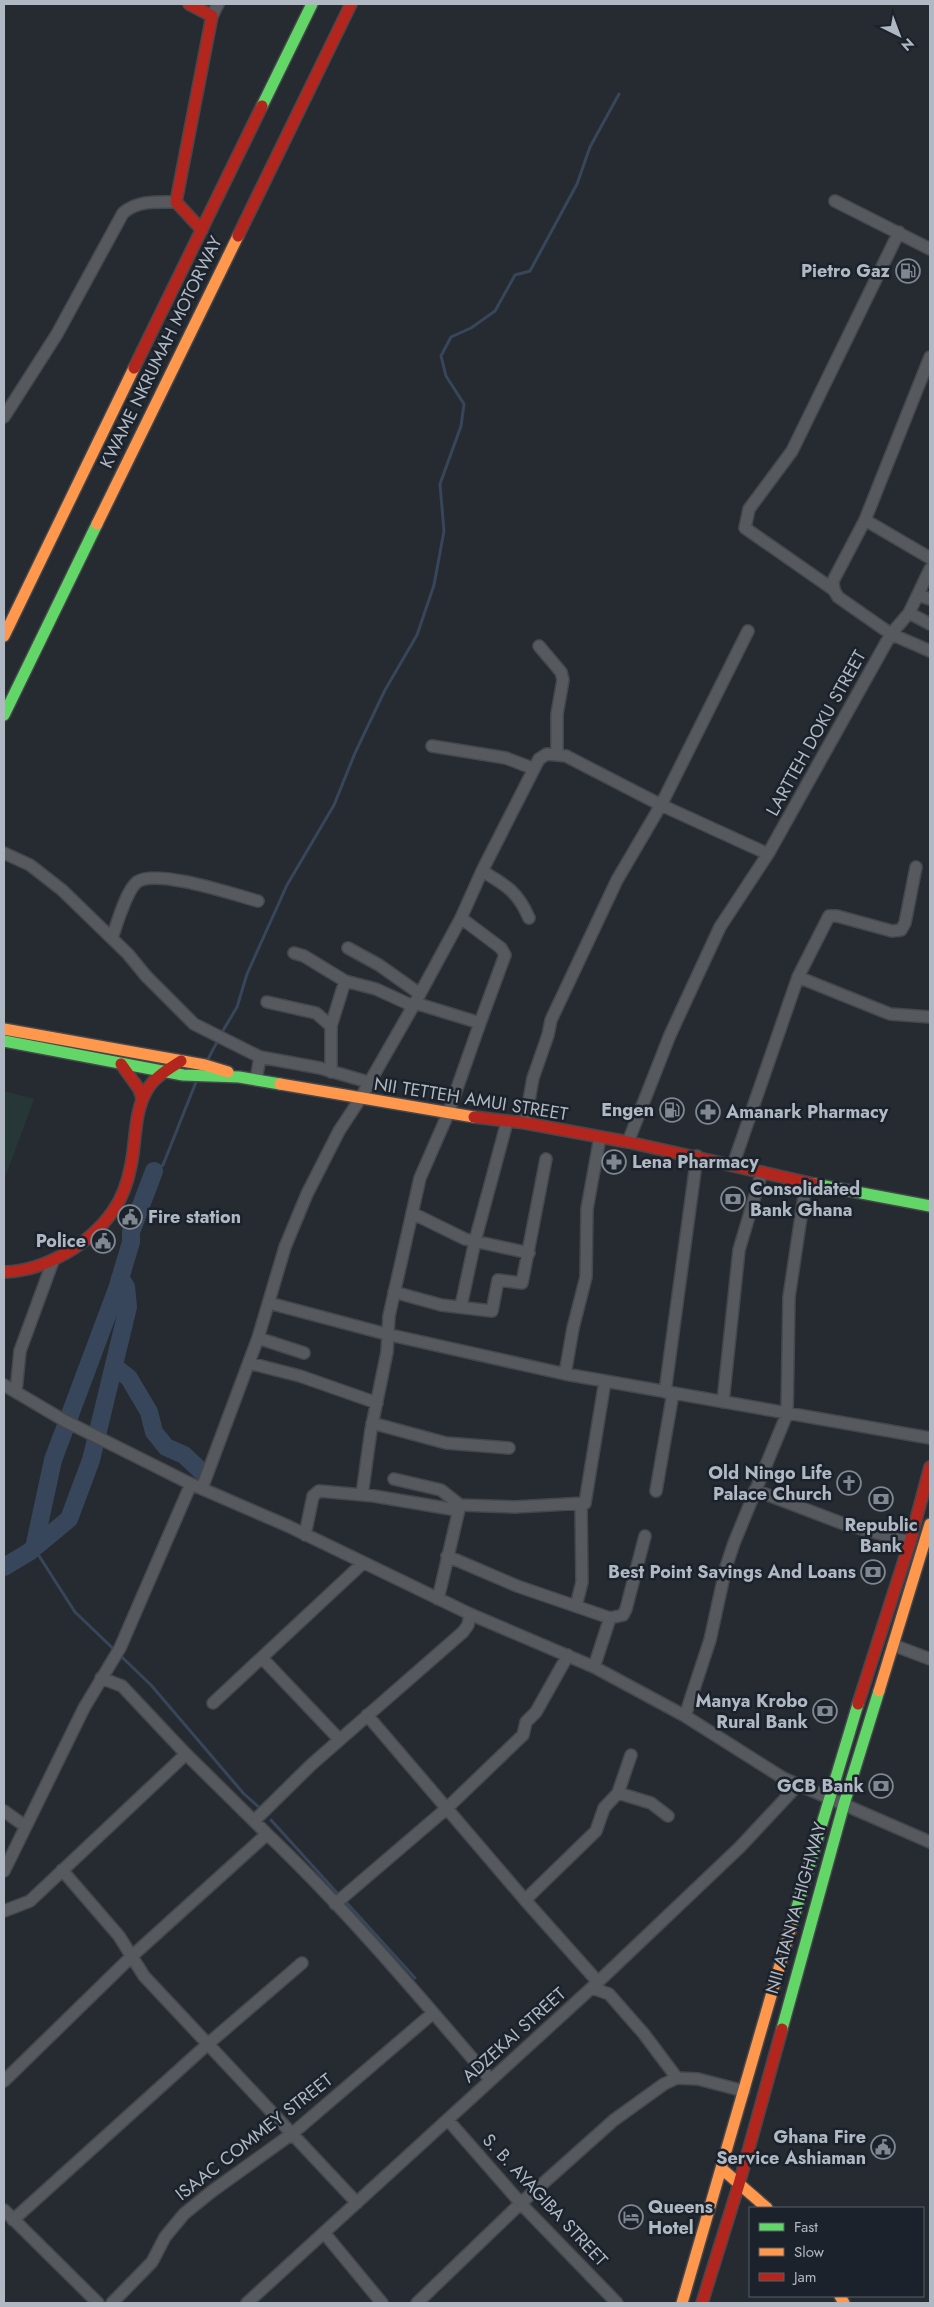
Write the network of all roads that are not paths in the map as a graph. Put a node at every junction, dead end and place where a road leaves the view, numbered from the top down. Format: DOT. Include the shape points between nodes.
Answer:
graph roads {
  1 [pos="189,4"];
  2 [pos="218,4"];
  3 [pos="312,4"];
  4 [pos="350,4"];
  5 [pos="212,16"];
  6 [pos="835,201"];
  7 [pos="176,202"];
  8 [pos="202,230"];
  9 [pos="899,232"];
  10 [pos="930,249"];
  11 [pos="930,357"];
  12 [pos="4,417"];
  13 [pos="865,520"];
  14 [pos="930,558"];
  15 [pos="930,570"];
  16 [pos="834,590"];
  17 [pos="918,594"];
  18 [pos="930,599"];
  19 [pos="909,613"];
  20 [pos="930,624"];
  21 [pos="748,631"];
  22 [pos="891,634"];
  23 [pos="4,636"];
  24 [pos="538,646"];
  25 [pos="930,651"];
  26 [pos="4,715"];
  27 [pos="432,746"];
  28 [pos="556,753"];
  29 [pos="532,768"];
  30 [pos="661,805"];
  31 [pos="4,853"];
  32 [pos="768,854"];
  33 [pos="916,868"];
  34 [pos="482,871"];
  35 [pos="258,902"];
  36 [pos="461,918"];
  37 [pos="530,918"];
  38 [pos="112,938"];
  39 [pos="348,948"];
  40 [pos="294,953"];
  41 [pos="798,977"];
  42 [pos="345,981"];
  43 [pos="416,1001"];
  44 [pos="267,1002"];
  45 [pos="930,1017"];
  46 [pos="480,1023"];
  47 [pos="331,1026"];
  48 [pos="4,1029"];
  49 [pos="4,1041"];
  50 [pos="260,1057"];
  51 [pos="181,1061"];
  52 [pos="121,1064"];
  53 [pos="165,1072"];
  54 [pos="331,1072"];
  55 [pos="239,1077"];
  56 [pos="256,1080"];
  57 [pos="368,1082"];
  58 [pos="142,1098"];
  59 [pos="360,1099"];
  60 [pos="448,1114"];
  61 [pos="507,1122"];
  62 [pos="525,1124"];
  63 [pos="600,1137"];
  64 [pos="628,1142"];
  65 [pos="698,1156"];
  66 [pos="546,1159"];
  67 [pos="734,1164"];
  68 [pos="762,1172"];
  69 [pos="806,1183"];
  70 [pos="930,1206"];
  71 [pos="412,1213"];
  72 [pos="475,1242"];
  73 [pos="528,1253"];
  74 [pos="53,1261"];
  75 [pos="4,1272"];
  76 [pos="394,1292"];
  77 [pos="269,1304"];
  78 [pos="461,1306"];
  79 [pos="386,1334"];
  80 [pos="258,1338"];
  81 [pos="304,1353"];
  82 [pos="249,1363"];
  83 [pos="565,1374"];
  84 [pos="605,1381"];
  85 [pos="4,1385"];
  86 [pos="16,1391"];
  87 [pos="669,1393"];
  88 [pos="723,1402"];
  89 [pos="377,1404"];
  90 [pos="787,1414"];
  91 [pos="372,1424"];
  92 [pos="930,1438"];
  93 [pos="509,1448"];
  94 [pos="930,1466"];
  95 [pos="394,1479"];
  96 [pos="191,1484"];
  97 [pos="202,1488"];
  98 [pos="755,1490"];
  99 [pos="656,1491"];
  100 [pos="362,1495"];
  101 [pos="581,1505"];
  102 [pos="459,1507"];
  103 [pos="930,1524"];
  104 [pos="305,1535"];
  105 [pos="644,1536"];
  106 [pos="910,1542"];
  107 [pos="447,1556"];
  108 [pos="363,1563"];
  109 [pos="438,1599"];
  110 [pos="576,1606"];
  111 [pos="470,1614"];
  112 [pos="610,1618"];
  113 [pos="893,1645"];
  114 [pos="568,1655"];
  115 [pos="262,1658"];
  116 [pos="930,1659"];
  117 [pos="594,1667"];
  118 [pos="101,1678"];
  119 [pos="214,1703"];
  120 [pos="367,1715"];
  121 [pos="685,1716"];
  122 [pos="339,1739"];
  123 [pos="186,1754"];
  124 [pos="631,1755"];
  125 [pos="798,1785"];
  126 [pos="618,1793"];
  127 [pos="828,1797"];
  128 [pos="844,1804"];
  129 [pos="446,1809"];
  130 [pos="4,1810"];
  131 [pos="668,1816"];
  132 [pos="254,1821"];
  133 [pos="25,1826"];
  134 [pos="267,1834"];
  135 [pos="930,1842"];
  136 [pos="62,1870"];
  137 [pos="4,1871"];
  138 [pos="525,1900"];
  139 [pos="336,1904"];
  140 [pos="4,1911"];
  141 [pos="131,1957"];
  142 [pos="302,1963"];
  143 [pos="595,1985"];
  144 [pos="433,2013"];
  145 [pos="209,2043"];
  146 [pos="677,2078"];
  147 [pos="490,2079"];
  148 [pos="4,2081"];
  149 [pos="744,2091"];
  150 [pos="448,2120"];
  151 [pos="292,2133"];
  152 [pos="722,2169"];
  153 [pos="739,2184"];
  154 [pos="357,2203"];
  155 [pos="521,2203"];
  156 [pos="767,2207"];
  157 [pos="4,2210"];
  158 [pos="13,2220"];
  159 [pos="325,2234"];
  160 [pos="98,2303"];
  161 [pos="112,2303"];
  162 [pos="247,2303"];
  163 [pos="382,2303"];
  164 [pos="417,2303"];
  165 [pos="617,2303"];
  166 [pos="682,2303"];
  167 [pos="702,2303"];
  1 -- 5 [label="main road"];
  2 -- 5 [label="street"];
  3 -- 8 [label="main road, KWAME NKRUMAH MOTORWAY"];
  4 -- 26 [label="main road, KWAME NKRUMAH MOTORWAY"];
  5 -- 7 [label="main road"];
  6 -- 9 [label="street"];
  7 -- 8 [label="main road"];
  7 -- 12 [label="street" via="145,203 130,207 123,213 57,334"];
  8 -- 23 [label="main road, KWAME NKRUMAH MOTORWAY"];
  9 -- 10 [label="street"];
  9 -- 16 [label="street" via="792,451 753,502 746,518 746,528"];
  11 -- 13 [label="street"];
  13 -- 14 [label="street"];
  13 -- 16 [label="street" via="833,581"];
  15 -- 17 [label="street, LARTTEH DOKU STREET"];
  16 -- 22 [label="street" via="838,597"];
  17 -- 18 [label="street"];
  17 -- 19 [label="street, LARTTEH DOKU STREET"];
  19 -- 20 [label="street"];
  19 -- 22 [label="street, LARTTEH DOKU STREET"];
  21 -- 30 [label="street"];
  22 -- 25 [label="street"];
  22 -- 32 [label="street, LARTTEH DOKU STREET"];
  24 -- 28 [label="street" via="561,672 563,680 557,714"];
  27 -- 29 [label="street" via="506,758"];
  28 -- 29 [label="street" via="539,758"];
  28 -- 30 [label="street"];
  29 -- 34 [label="street"];
  30 -- 32 [label="street"];
  30 -- 62 [label="street" via="617,880 551,1020 533,1078"];
  31 -- 38 [label="street" via="30,864"];
  32 -- 64 [label="street, LARTTEH DOKU STREET" via="720,927 670,1035"];
  33 -- 41 [label="street" via="901,930 892,931 829,916"];
  34 -- 36 [label="street"];
  34 -- 37 [label="street" via="507,885 519,897"];
  35 -- 38 [label="street" via="208,886 148,878 132,889"];
  36 -- 43 [label="street"];
  36 -- 46 [label="street" via="501,948 505,955"];
  38 -- 50 [label="street" via="189,1020"];
  39 -- 43 [label="street" via="390,972"];
  40 -- 42 [label="street"];
  41 -- 45 [label="street" via="890,1014"];
  41 -- 67 [label="street"];
  42 -- 43 [label="street"];
  42 -- 47 [label="street"];
  43 -- 46 [label="street"];
  43 -- 57 [label="street"];
  44 -- 47 [label="street" via="316,1013"];
  46 -- 60 [label="street"];
  47 -- 54 [label="street"];
  48 -- 51 [label="main road"];
  49 -- 52 [label="main road, NII TETTEH AMUI STREET"];
  50 -- 54 [label="street"];
  50 -- 56 [label="street"];
  51 -- 53 [label="main road"];
  51 -- 55 [label="main road" via="218,1068"];
  52 -- 53 [label="main road, NII TETTEH AMUI STREET"];
  52 -- 58 [label="main road"];
  53 -- 55 [label="main road, NII TETTEH AMUI STREET"];
  53 -- 58 [label="main road" via="150,1084"];
  54 -- 57 [label="street"];
  55 -- 56 [label="main road, NII TETTEH AMUI STREET"];
  56 -- 59 [label="main road, NII TETTEH AMUI STREET"];
  57 -- 59 [label="street"];
  58 -- 74 [label="main road" via="125,1191 95,1233"];
  59 -- 60 [label="main road, NII TETTEH AMUI STREET"];
  59 -- 77 [label="street" via="339,1131 307,1194 285,1247"];
  60 -- 61 [label="main road, NII TETTEH AMUI STREET"];
  60 -- 71 [label="street" via="425,1163"];
  61 -- 62 [label="main road, NII TETTEH AMUI STREET"];
  61 -- 72 [label="street"];
  62 -- 63 [label="main road, NII TETTEH AMUI STREET"];
  63 -- 64 [label="main road, NII TETTEH AMUI STREET"];
  63 -- 83 [label="street" via="587,1209 586,1277"];
  64 -- 65 [label="main road, NII TETTEH AMUI STREET"];
  65 -- 67 [label="main road, NII TETTEH AMUI STREET"];
  65 -- 87 [label="street"];
  66 -- 73 [label="street"];
  67 -- 68 [label="main road, NII TETTEH AMUI STREET"];
  68 -- 69 [label="main road, NII TETTEH AMUI STREET"];
  68 -- 88 [label="street" via="739,1250"];
  69 -- 70 [label="main road, NII TETTEH AMUI STREET"];
  69 -- 90 [label="street" via="789,1297"];
  71 -- 72 [label="street"];
  71 -- 76 [label="street"];
  72 -- 73 [label="street"];
  72 -- 78 [label="street"];
  73 -- 78 [label="street" via="522,1283 498,1280 492,1311"];
  74 -- 75 [label="main road" via="29,1269"];
  74 -- 86 [label="street" via="20,1351"];
  76 -- 78 [label="street" via="441,1305"];
  76 -- 79 [label="street"];
  77 -- 79 [label="street"];
  77 -- 80 [label="street"];
  79 -- 83 [label="street"];
  79 -- 89 [label="street" via="387,1352"];
  80 -- 81 [label="street"];
  80 -- 82 [label="street"];
  82 -- 89 [label="street" via="300,1376"];
  82 -- 97 [label="street"];
  83 -- 84 [label="street"];
  84 -- 87 [label="street"];
  84 -- 101 [label="street" via="586,1500"];
  85 -- 86 [label="street"];
  86 -- 96 [label="street" via="65,1421"];
  87 -- 88 [label="street"];
  87 -- 99 [label="street"];
  88 -- 90 [label="street"];
  89 -- 91 [label="street"];
  90 -- 92 [label="street"];
  90 -- 98 [label="street"];
  91 -- 93 [label="street" via="446,1443"];
  91 -- 100 [label="street"];
  94 -- 106 [label="main road"];
  95 -- 102 [label="street" via="441,1490"];
  96 -- 97 [label="street"];
  96 -- 118 [label="street" via="118,1651"];
  97 -- 104 [label="street"];
  98 -- 106 [label="street" via="844,1524"];
  98 -- 121 [label="street" via="726,1568 710,1640"];
  100 -- 102 [label="street"];
  100 -- 104 [label="street" via="320,1491 313,1496"];
  101 -- 102 [label="street"];
  101 -- 110 [label="street" via="582,1582"];
  102 -- 107 [label="street"];
  103 -- 113 [label="main road, NII ATANYA HIGHWAY"];
  104 -- 108 [label="street"];
  105 -- 112 [label="street" via="626,1609 623,1615"];
  106 -- 127 [label="main road"];
  107 -- 109 [label="street"];
  107 -- 110 [label="street" via="517,1586"];
  108 -- 109 [label="street"];
  108 -- 115 [label="street"];
  109 -- 111 [label="street"];
  110 -- 112 [label="street"];
  111 -- 114 [label="street"];
  111 -- 120 [label="street" via="463,1632"];
  112 -- 117 [label="street"];
  113 -- 116 [label="street"];
  113 -- 128 [label="main road, NII ATANYA HIGHWAY"];
  114 -- 117 [label="street"];
  114 -- 129 [label="street" via="536,1712 526,1722 523,1735"];
  115 -- 119 [label="street"];
  115 -- 122 [label="street"];
  117 -- 121 [label="street"];
  118 -- 123 [label="street" via="122,1686"];
  118 -- 133 [label="street"];
  120 -- 122 [label="street"];
  120 -- 129 [label="street"];
  121 -- 125 [label="street"];
  122 -- 132 [label="street"];
  123 -- 132 [label="street"];
  123 -- 136 [label="street"];
  124 -- 126 [label="street"];
  125 -- 127 [label="street"];
  125 -- 143 [label="street, ADZEKAI STREET" via="740,1847"];
  126 -- 131 [label="street" via="651,1803"];
  126 -- 138 [label="street" via="604,1808 596,1831"];
  127 -- 128 [label="street"];
  127 -- 149 [label="main road"];
  128 -- 135 [label="street"];
  128 -- 153 [label="main road, NII ATANYA HIGHWAY"];
  129 -- 138 [label="street"];
  129 -- 139 [label="street"];
  130 -- 133 [label="street"];
  132 -- 134 [label="street"];
  133 -- 137 [label="street"];
  134 -- 139 [label="street"];
  134 -- 141 [label="street"];
  136 -- 140 [label="street" via="30,1901"];
  136 -- 141 [label="street" via="119,1936"];
  138 -- 143 [label="street"];
  139 -- 144 [label="street"];
  141 -- 145 [label="street" via="144,1976"];
  141 -- 148 [label="street"];
  142 -- 145 [label="street"];
  143 -- 146 [label="street" via="609,1994"];
  143 -- 147 [label="street, ADZEKAI STREET"];
  144 -- 147 [label="street"];
  144 -- 151 [label="street, ISAAC COMMEY STREET"];
  145 -- 151 [label="street"];
  145 -- 158 [label="street"];
  146 -- 149 [label="street" via="698,2079"];
  146 -- 155 [label="street" via="614,2120"];
  147 -- 150 [label="street, ADZEKAI STREET"];
  149 -- 152 [label="main road"];
  150 -- 154 [label="street, ADZEKAI STREET"];
  150 -- 155 [label="street, S. B. AYAGIBA STREET"];
  151 -- 154 [label="street"];
  151 -- 161 [label="street, ISAAC COMMEY STREET" via="184,2214 165,2237 152,2262"];
  152 -- 153 [label="main road"];
  152 -- 166 [label="main road"];
  153 -- 156 [label="main road"];
  153 -- 167 [label="main road, NII ATANYA HIGHWAY"];
  154 -- 159 [label="street, ADZEKAI STREET"];
  155 -- 164 [label="street"];
  155 -- 165 [label="street, S. B. AYAGIBA STREET"];
  157 -- 158 [label="street"];
  158 -- 160 [label="street"];
  159 -- 162 [label="street, ADZEKAI STREET"];
  159 -- 163 [label="street"];
}
